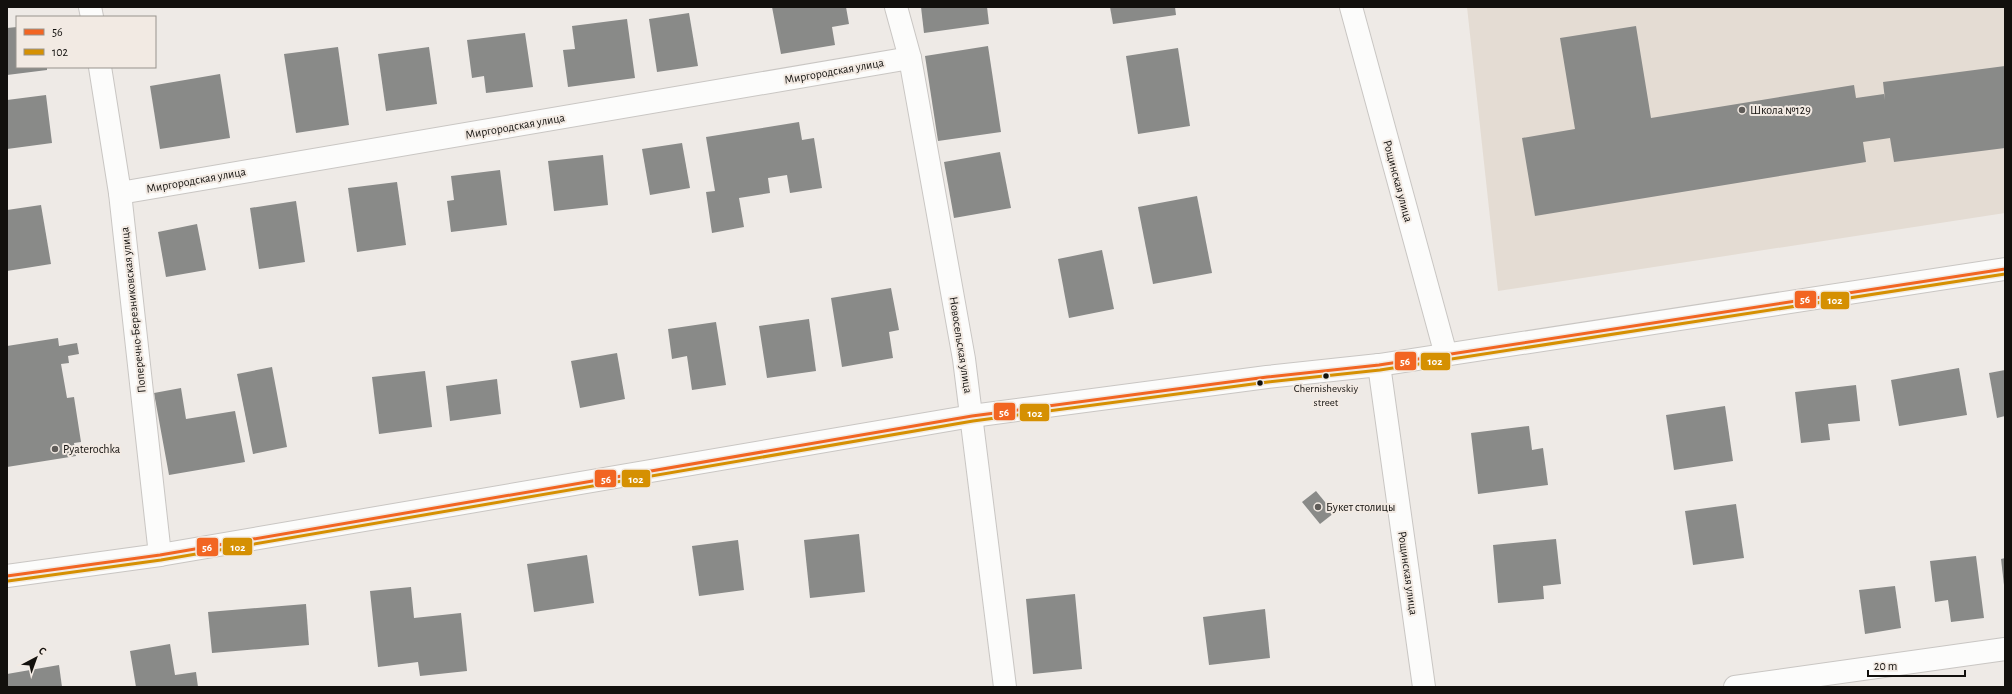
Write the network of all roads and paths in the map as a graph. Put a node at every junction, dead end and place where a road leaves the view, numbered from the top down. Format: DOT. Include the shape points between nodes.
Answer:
graph roads {
  1 [pos="896,7"];
  2 [pos="1351,7"];
  3 [pos="910,58"];
  4 [pos="100,68"];
  5 [pos="120,193"];
  6 [pos="2005,269"];
  7 [pos="1446,355"];
  8 [pos="1379,365"];
  9 [pos="972,416"];
  10 [pos="160,555"];
  11 [pos="7,576"];
  12 [pos="2005,649"];
  13 [pos="1005,687"];
  14 [pos="1424,687"];
  15 [pos="1735,687"];
  1 -- 3 [label="street, Новосельская улица"];
  2 -- 7 [label="street, Рощинская улица"];
  3 -- 5 [label="street, Миргородская улица"];
  3 -- 9 [label="street, Новосельская улица"];
  4 -- 5 [label="street, Поперечно-Березниковская улица"];
  5 -- 10 [label="street, Поперечно-Березниковская улица"];
  6 -- 7 [label="street"];
  7 -- 8 [label="street"];
  8 -- 9 [label="street"];
  8 -- 14 [label="street, Рощинская улица"];
  9 -- 10 [label="street"];
  9 -- 13 [label="street, Новосельская улица"];
  10 -- 11 [label="street"];
  12 -- 15 [label="street"];
}
